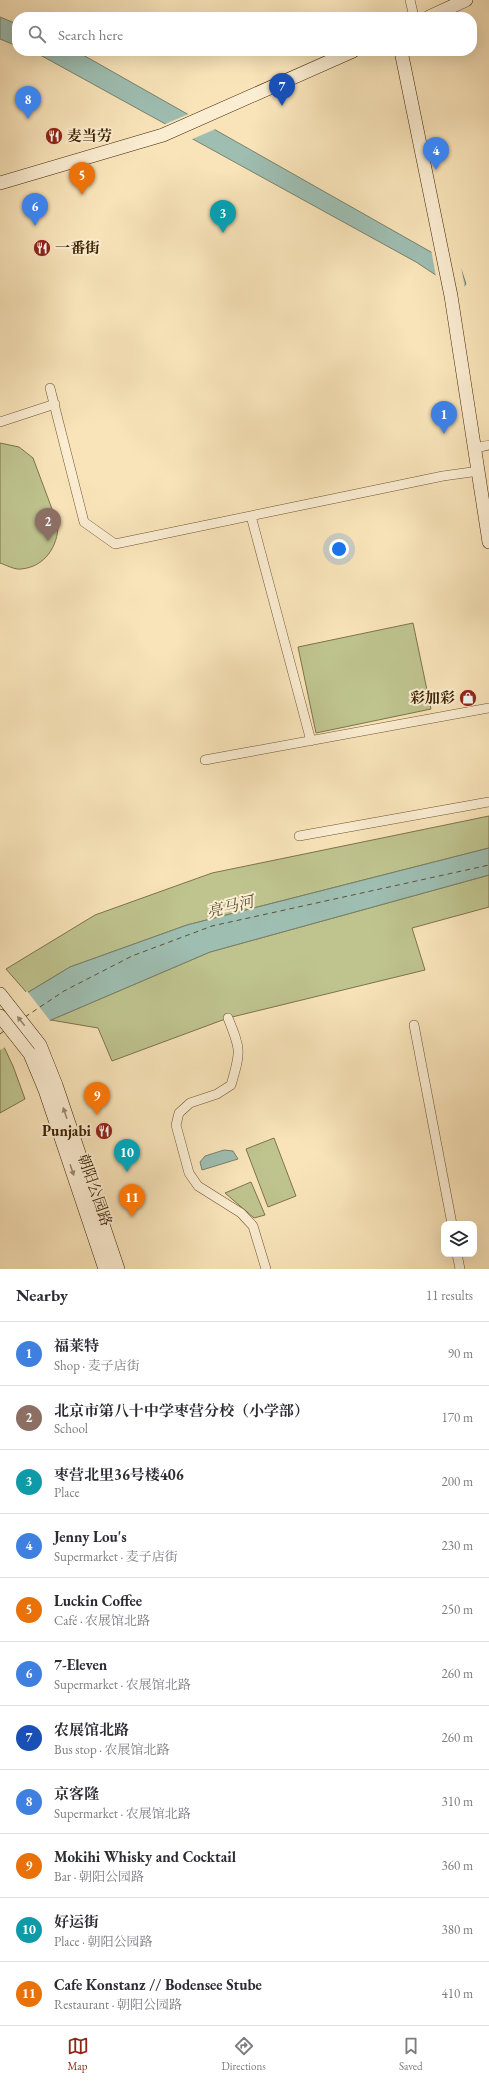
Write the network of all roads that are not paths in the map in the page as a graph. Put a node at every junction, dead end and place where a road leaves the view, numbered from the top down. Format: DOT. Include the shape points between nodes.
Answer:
graph roads {
  1 [pos="410,0"];
  2 [pos="466,0"];
  3 [pos="413,12"];
  4 [pos="440,12"];
  5 [pos="343,56"];
  6 [pos="402,56"];
  7 [pos="0,183"];
  8 [pos="50,388"];
  9 [pos="55,404"];
  10 [pos="0,422"];
  11 [pos="489,445"];
  12 [pos="476,448"];
  13 [pos="479,471"];
  14 [pos="251,516"];
  15 [pos="489,542"];
  16 [pos="489,708"];
  17 [pos="311,741"];
  18 [pos="205,760"];
  19 [pos="489,802"];
  20 [pos="299,836"];
  21 [pos="1,996"];
  22 [pos="0,1016"];
  23 [pos="228,1018"];
  24 [pos="414,1025"];
  25 [pos="451,1221"];
  26 [pos="458,1257"];
  27 [pos="105,1269"];
  28 [pos="118,1269"];
  29 [pos="266,1269"];
  30 [pos="460,1269"];
  1 -- 3 [label="street"];
  2 -- 4 [label="street"];
  5 -- 7 [label="street" via="170,132"];
  6 -- 12 [label="street" via="442,247"];
  8 -- 9 [label="street"];
  9 -- 10 [label="street"];
  9 -- 14 [label="street" via="84,522 115,544"];
  11 -- 12 [label="street"];
  12 -- 13 [label="street"];
  13 -- 14 [label="street" via="443,476"];
  13 -- 15 [label="street"];
  14 -- 17 [label="street"];
  16 -- 17 [label="street"];
  17 -- 18 [label="street"];
  19 -- 20 [label="street"];
  28 -- 21 [label="street, 朝阳公园路, one-way" via="40,1045"];
  22 -- 27 [label="street, 朝阳公园路, one-way" via="30,1054 45,1090"];
  23 -- 29 [label="street" via="239,1046 231,1085 217,1094 190,1103 179,1113 176,1125 189,1173 198,1186 241,1213 253,1226"];
  24 -- 25 [label="street"];
  26 -- 30 [label="street"];
}
